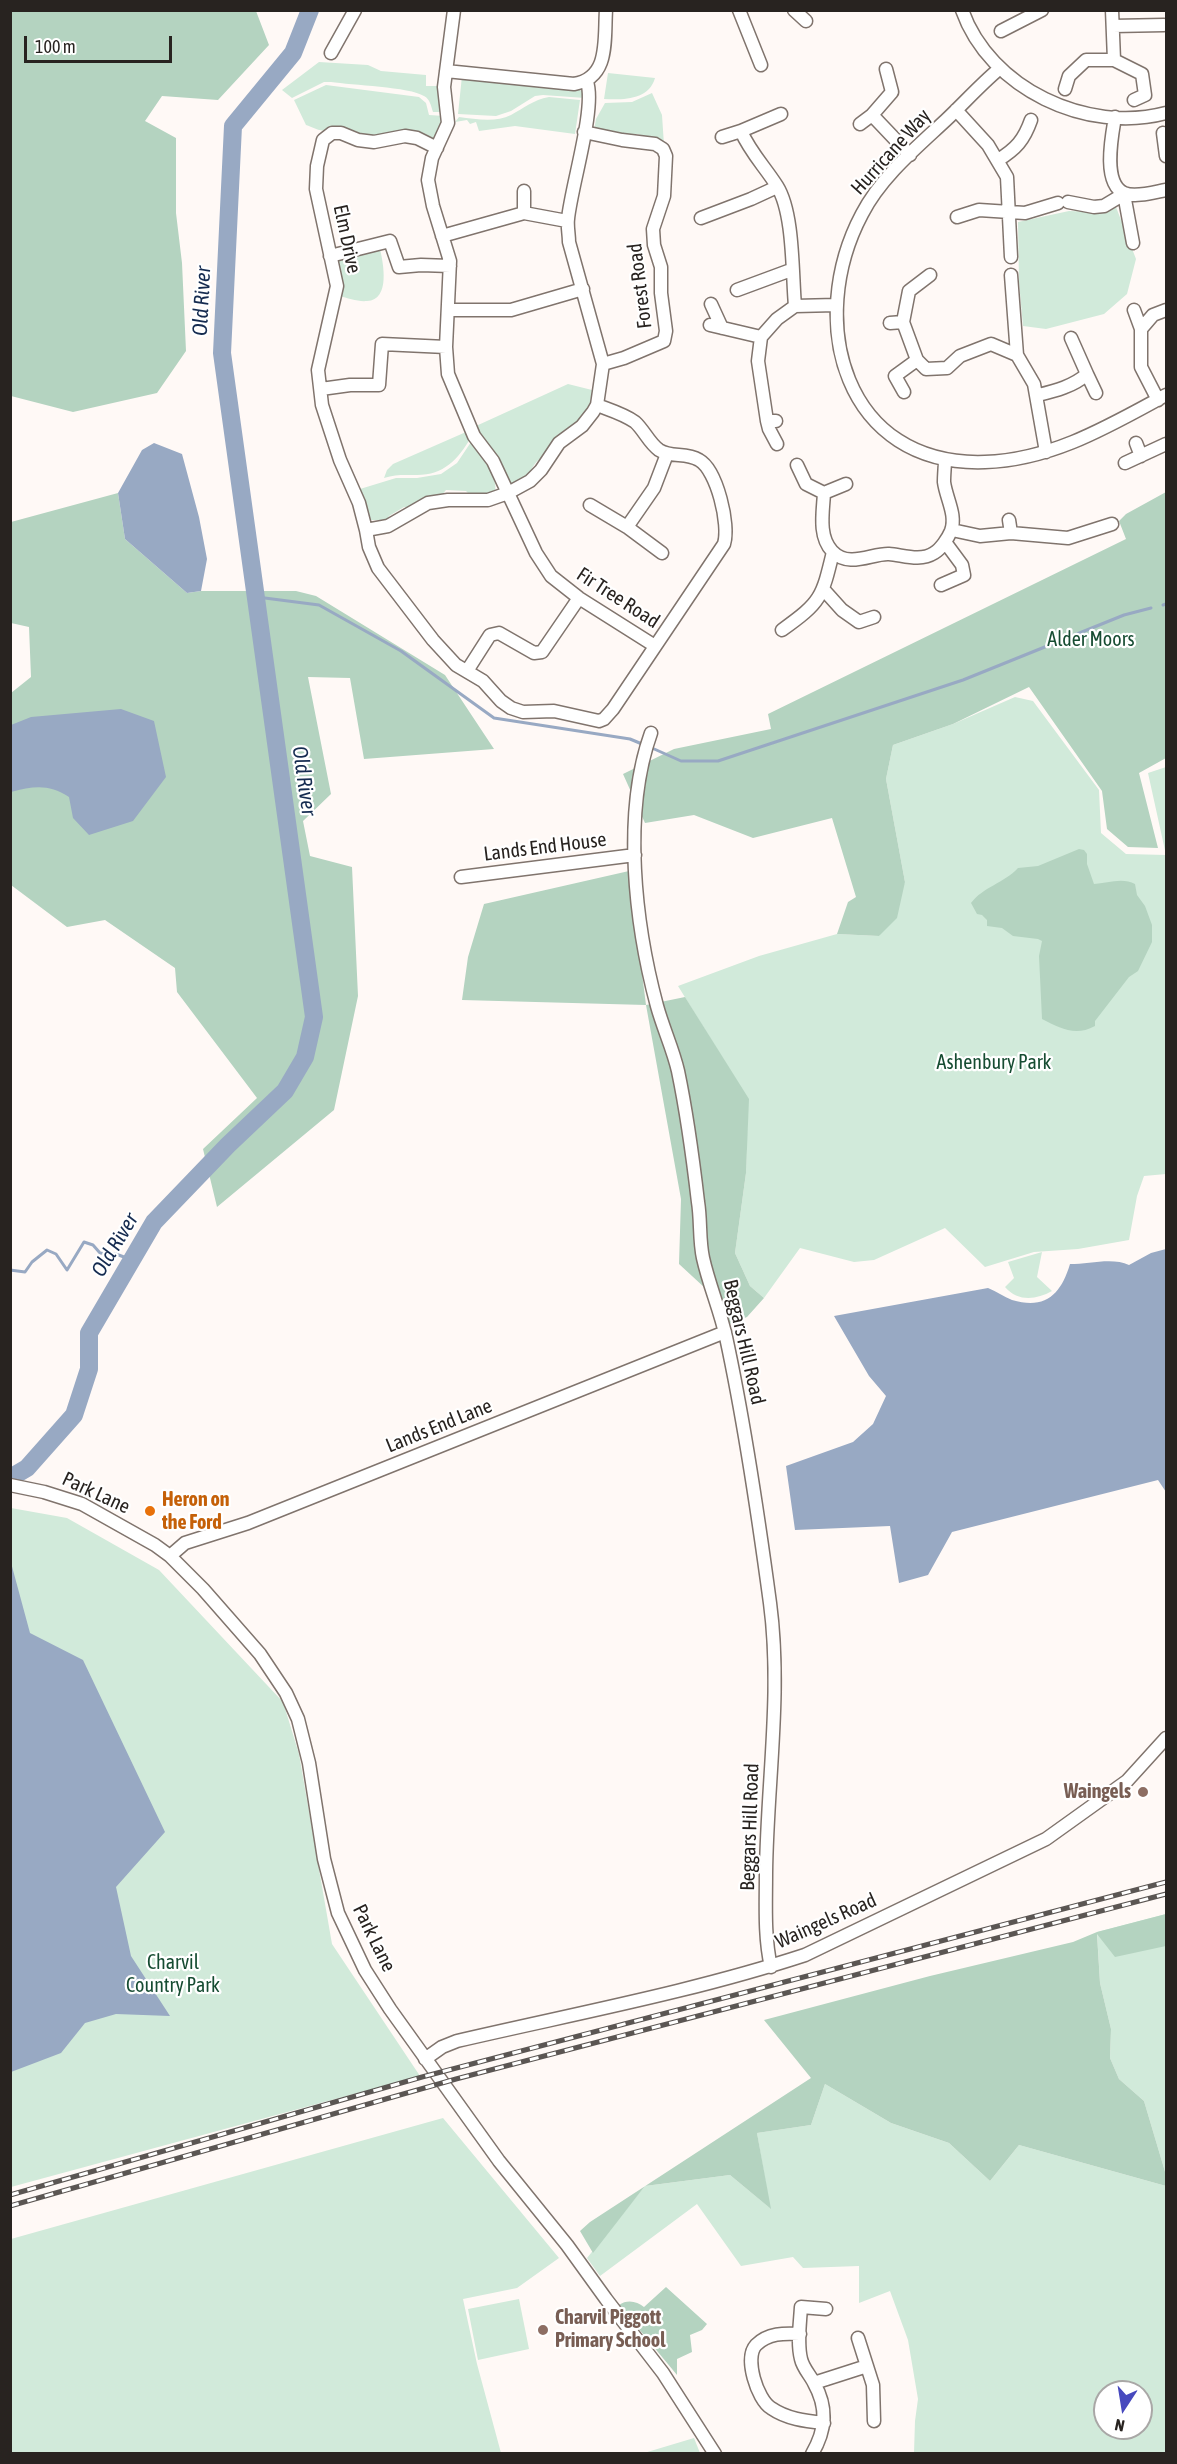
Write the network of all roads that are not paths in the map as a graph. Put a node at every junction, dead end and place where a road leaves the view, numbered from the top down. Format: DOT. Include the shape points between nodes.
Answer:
graph roads {
  1 [pos="356,10"];
  2 [pos="454,10"];
  3 [pos="606,10"];
  4 [pos="739,10"];
  5 [pos="794,10"];
  6 [pos="962,10"];
  7 [pos="1042,10"];
  8 [pos="1112,10"];
  9 [pos="806,21"];
  10 [pos="1164,25"];
  11 [pos="1113,26"];
  12 [pos="1001,31"];
  13 [pos="331,53"];
  14 [pos="1114,60"];
  15 [pos="761,65"];
  16 [pos="886,69"];
  17 [pos="999,69"];
  18 [pos="446,70"];
  19 [pos="587,82"];
  20 [pos="1065,89"];
  21 [pos="1134,100"];
  22 [pos="956,110"];
  23 [pos="1167,113"];
  24 [pos="781,114"];
  25 [pos="872,114"];
  26 [pos="1115,117"];
  27 [pos="1030,120"];
  28 [pos="860,124"];
  29 [pos="741,131"];
  30 [pos="584,132"];
  31 [pos="1162,133"];
  32 [pos="722,137"];
  33 [pos="437,148"];
  34 [pos="910,154"];
  35 [pos="1167,156"];
  36 [pos="998,160"];
  37 [pos="777,187"];
  38 [pos="1167,190"];
  39 [pos="525,191"];
  40 [pos="1124,194"];
  41 [pos="1007,211"];
  42 [pos="524,213"];
  43 [pos="957,217"];
  44 [pos="701,218"];
  45 [pos="567,221"];
  46 [pos="442,236"];
  47 [pos="1132,243"];
  48 [pos="330,256"];
  49 [pos="1011,257"];
  50 [pos="450,266"];
  51 [pos="791,270"];
  52 [pos="930,275"];
  53 [pos="1011,275"];
  54 [pos="583,289"];
  55 [pos="737,290"];
  56 [pos="711,304"];
  57 [pos="836,305"];
  58 [pos="795,306"];
  59 [pos="449,310"];
  60 [pos="1134,310"];
  61 [pos="1167,310"];
  62 [pos="710,326"];
  63 [pos="1141,329"];
  64 [pos="726,333"];
  65 [pos="762,337"];
  66 [pos="1071,338"];
  67 [pos="446,346"];
  68 [pos="1017,355"];
  69 [pos="917,360"];
  70 [pos="603,364"];
  71 [pos="1088,374"];
  72 [pos="321,388"];
  73 [pos="904,392"];
  74 [pos="1096,393"];
  75 [pos="1038,395"];
  76 [pos="1162,398"];
  77 [pos="597,405"];
  78 [pos="1136,443"];
  79 [pos="777,444"];
  80 [pos="1167,444"];
  81 [pos="1046,452"];
  82 [pos="667,454"];
  83 [pos="1141,456"];
  84 [pos="945,459"];
  85 [pos="1125,463"];
  86 [pos="797,465"];
  87 [pos="846,484"];
  88 [pos="508,493"];
  89 [pos="824,493"];
  90 [pos="590,505"];
  91 [pos="1009,520"];
  92 [pos="1112,524"];
  93 [pos="627,527"];
  94 [pos="366,530"];
  95 [pos="952,530"];
  96 [pos="1011,533"];
  97 [pos="945,542"];
  98 [pos="662,552"];
  99 [pos="833,552"];
  100 [pos="941,585"];
  101 [pos="824,590"];
  102 [pos="579,598"];
  103 [pos="874,617"];
  104 [pos="782,630"];
  105 [pos="655,646"];
  106 [pos="467,671"];
  107 [pos="651,733"];
  108 [pos="635,855"];
  109 [pos="461,877"];
  110 [pos="725,1332"];
  111 [pos="10,1485"];
  112 [pos="170,1556"];
  113 [pos="1167,1738"];
  114 [pos="771,1967"];
  115 [pos="425,2059"];
  116 [pos="825,2309"];
  117 [pos="800,2334"];
  118 [pos="858,2338"];
  119 [pos="867,2366"];
  120 [pos="814,2383"];
  121 [pos="874,2421"];
  122 [pos="824,2423"];
  123 [pos="715,2454"];
  124 [pos="812,2454"];
  1 -- 13 [label="street"];
  2 -- 18 [label="street"];
  3 -- 19 [label="street" via="602,61"];
  4 -- 15 [label="street"];
  5 -- 9 [label="street"];
  6 -- 17 [label="street" via="980,46"];
  7 -- 12 [label="street"];
  8 -- 11 [label="street"];
  10 -- 11 [label="street"];
  11 -- 14 [label="street"];
  14 -- 20 [label="street" via="1086,60 1069,76"];
  14 -- 21 [label="street" via="1142,74 1145,95"];
  16 -- 25 [label="street" via="892,92"];
  17 -- 22 [label="street, Hurricane Way"];
  17 -- 26 [label="street" via="1019,85 1053,102"];
  18 -- 19 [label="street" via="574,84"];
  18 -- 33 [label="street" via="448,123"];
  19 -- 30 [label="street" via="590,89"];
  22 -- 34 [label="street, Hurricane Way"];
  22 -- 36 [label="street"];
  23 -- 26 [label="street"];
  24 -- 29 [label="street"];
  25 -- 28 [label="street"];
  25 -- 34 [label="street"];
  26 -- 40 [label="street" via="1111,173"];
  27 -- 36 [label="street" via="1025,137 1015,150"];
  29 -- 32 [label="street"];
  29 -- 37 [label="street"];
  30 -- 45 [label="street"];
  30 -- 70 [label="street, Forest Road" via="655,144 666,156 664,196 653,229 661,267 664,341"];
  31 -- 35 [label="street"];
  33 -- 46 [label="street" via="428,180"];
  33 -- 48 [label="street, Elm Drive" via="405,136 374,142 337,132 325,137 315,183"];
  34 -- 57 [label="street, Hurricane Way" via="861,215 842,261"];
  36 -- 41 [label="street" via="1007,177"];
  37 -- 44 [label="street" via="754,204"];
  37 -- 51 [label="street" via="786,208"];
  38 -- 40 [label="street"];
  39 -- 42 [label="street"];
  40 -- 41 [label="street" via="1104,206 1063,202 1025,213"];
  40 -- 47 [label="street"];
  41 -- 43 [label="street" via="979,210"];
  41 -- 49 [label="street"];
  42 -- 45 [label="street"];
  42 -- 46 [label="street"];
  45 -- 54 [label="street"];
  46 -- 50 [label="street"];
  48 -- 50 [label="street" via="390,241 399,267"];
  48 -- 72 [label="street, Elm Drive" via="337,286 318,370"];
  50 -- 59 [label="street"];
  51 -- 55 [label="street"];
  51 -- 58 [label="street"];
  52 -- 69 [label="street" via="909,291 897,322"];
  53 -- 68 [label="street"];
  54 -- 59 [label="street" via="511,310"];
  54 -- 70 [label="street"];
  56 -- 64 [label="street"];
  57 -- 58 [label="street"];
  57 -- 84 [label="street, Hurricane Way" via="840,354 863,404 902,441"];
  58 -- 65 [label="street"];
  59 -- 67 [label="street"];
  60 -- 63 [label="street"];
  61 -- 63 [label="street" via="1153,315"];
  62 -- 64 [label="street"];
  63 -- 76 [label="street" via="1141,367"];
  64 -- 65 [label="street"];
  65 -- 79 [label="street" via="759,399 772,421 769,429"];
  66 -- 71 [label="street"];
  67 -- 72 [label="street" via="382,344 379,385"];
  67 -- 88 [label="street, Fir Tree Road" via="448,374 474,436 493,461"];
  68 -- 69 [label="street" via="990,344 960,356 947,368 927,369"];
  68 -- 75 [label="street"];
  69 -- 73 [label="street" via="891,371"];
  70 -- 77 [label="street"];
  71 -- 74 [label="street"];
  71 -- 75 [label="street" via="1059,390"];
  72 -- 94 [label="street, Elm Drive" via="322,405"];
  75 -- 81 [label="street"];
  76 -- 81 [label="street, Hurricane Way"];
  77 -- 82 [label="street" via="636,423"];
  77 -- 88 [label="street" via="588,419 559,443 536,476"];
  78 -- 83 [label="street"];
  80 -- 83 [label="street"];
  81 -- 84 [label="street, Hurricane Way" via="998,461"];
  82 -- 93 [label="street" via="654,488"];
  82 -- 105 [label="street" via="696,458 709,470 727,531 724,544"];
  83 -- 85 [label="street"];
  84 -- 95 [label="street" via="944,482"];
  86 -- 89 [label="street" via="806,484"];
  87 -- 89 [label="street"];
  88 -- 94 [label="street" via="488,500 428,503 388,526"];
  88 -- 102 [label="street, Fir Tree Road" via="545,567"];
  89 -- 99 [label="street" via="822,535"];
  90 -- 93 [label="street"];
  91 -- 96 [label="street"];
  92 -- 96 [label="street" via="1068,538"];
  93 -- 98 [label="street"];
  94 -- 106 [label="street, Elm Drive" via="369,547 385,578 448,657"];
  95 -- 96 [label="street" via="980,536"];
  95 -- 97 [label="street"];
  97 -- 99 [label="street" via="934,554 914,558 887,554 864,560"];
  97 -- 100 [label="street" via="967,578"];
  99 -- 101 [label="street"];
  101 -- 103 [label="street" via="859,622"];
  101 -- 104 [label="street" via="811,610"];
  102 -- 105 [label="street, Fir Tree Road"];
  102 -- 106 [label="street" via="542,652 534,653 494,633"];
  105 -- 106 [label="street, Fir Tree Road" via="613,709 599,721 554,711 523,712 511,708 489,685"];
  107 -- 108 [label="street, Beggars Hill Road" via="640,777"];
  108 -- 109 [label="street, Lands End House"];
  108 -- 110 [label="street, Beggars Hill Road" via="638,919 657,1006 678,1069 699,1205 702,1256"];
  110 -- 112 [label="street, Lands End Lane" via="248,1523 185,1543"];
  110 -- 114 [label="street, Beggars Hill Road" via="753,1479 774,1631 775,1692 766,1825 766,1946"];
  111 -- 112 [label="street, Park Lane" via="82,1504"];
  112 -- 115 [label="street, Park Lane" via="232,1620 286,1692 305,1739 324,1859 338,1913 365,1970"];
  113 -- 114 [label="street, Waingels Road" via="1127,1781 1046,1839 806,1955"];
  114 -- 115 [label="street, Waingels Road" via="457,2041"];
  115 -- 123 [label="street, Park Lane" via="663,2373"];
  116 -- 117 [label="street" via="801,2307"];
  117 -- 120 [label="street" via="801,2360"];
  117 -- 122 [label="street" via="780,2333 754,2348 754,2380 769,2407 799,2420"];
  118 -- 119 [label="street"];
  119 -- 120 [label="street"];
  119 -- 121 [label="street" via="873,2385"];
  120 -- 122 [label="street" via="823,2404"];
  122 -- 124 [label="street"];
}
